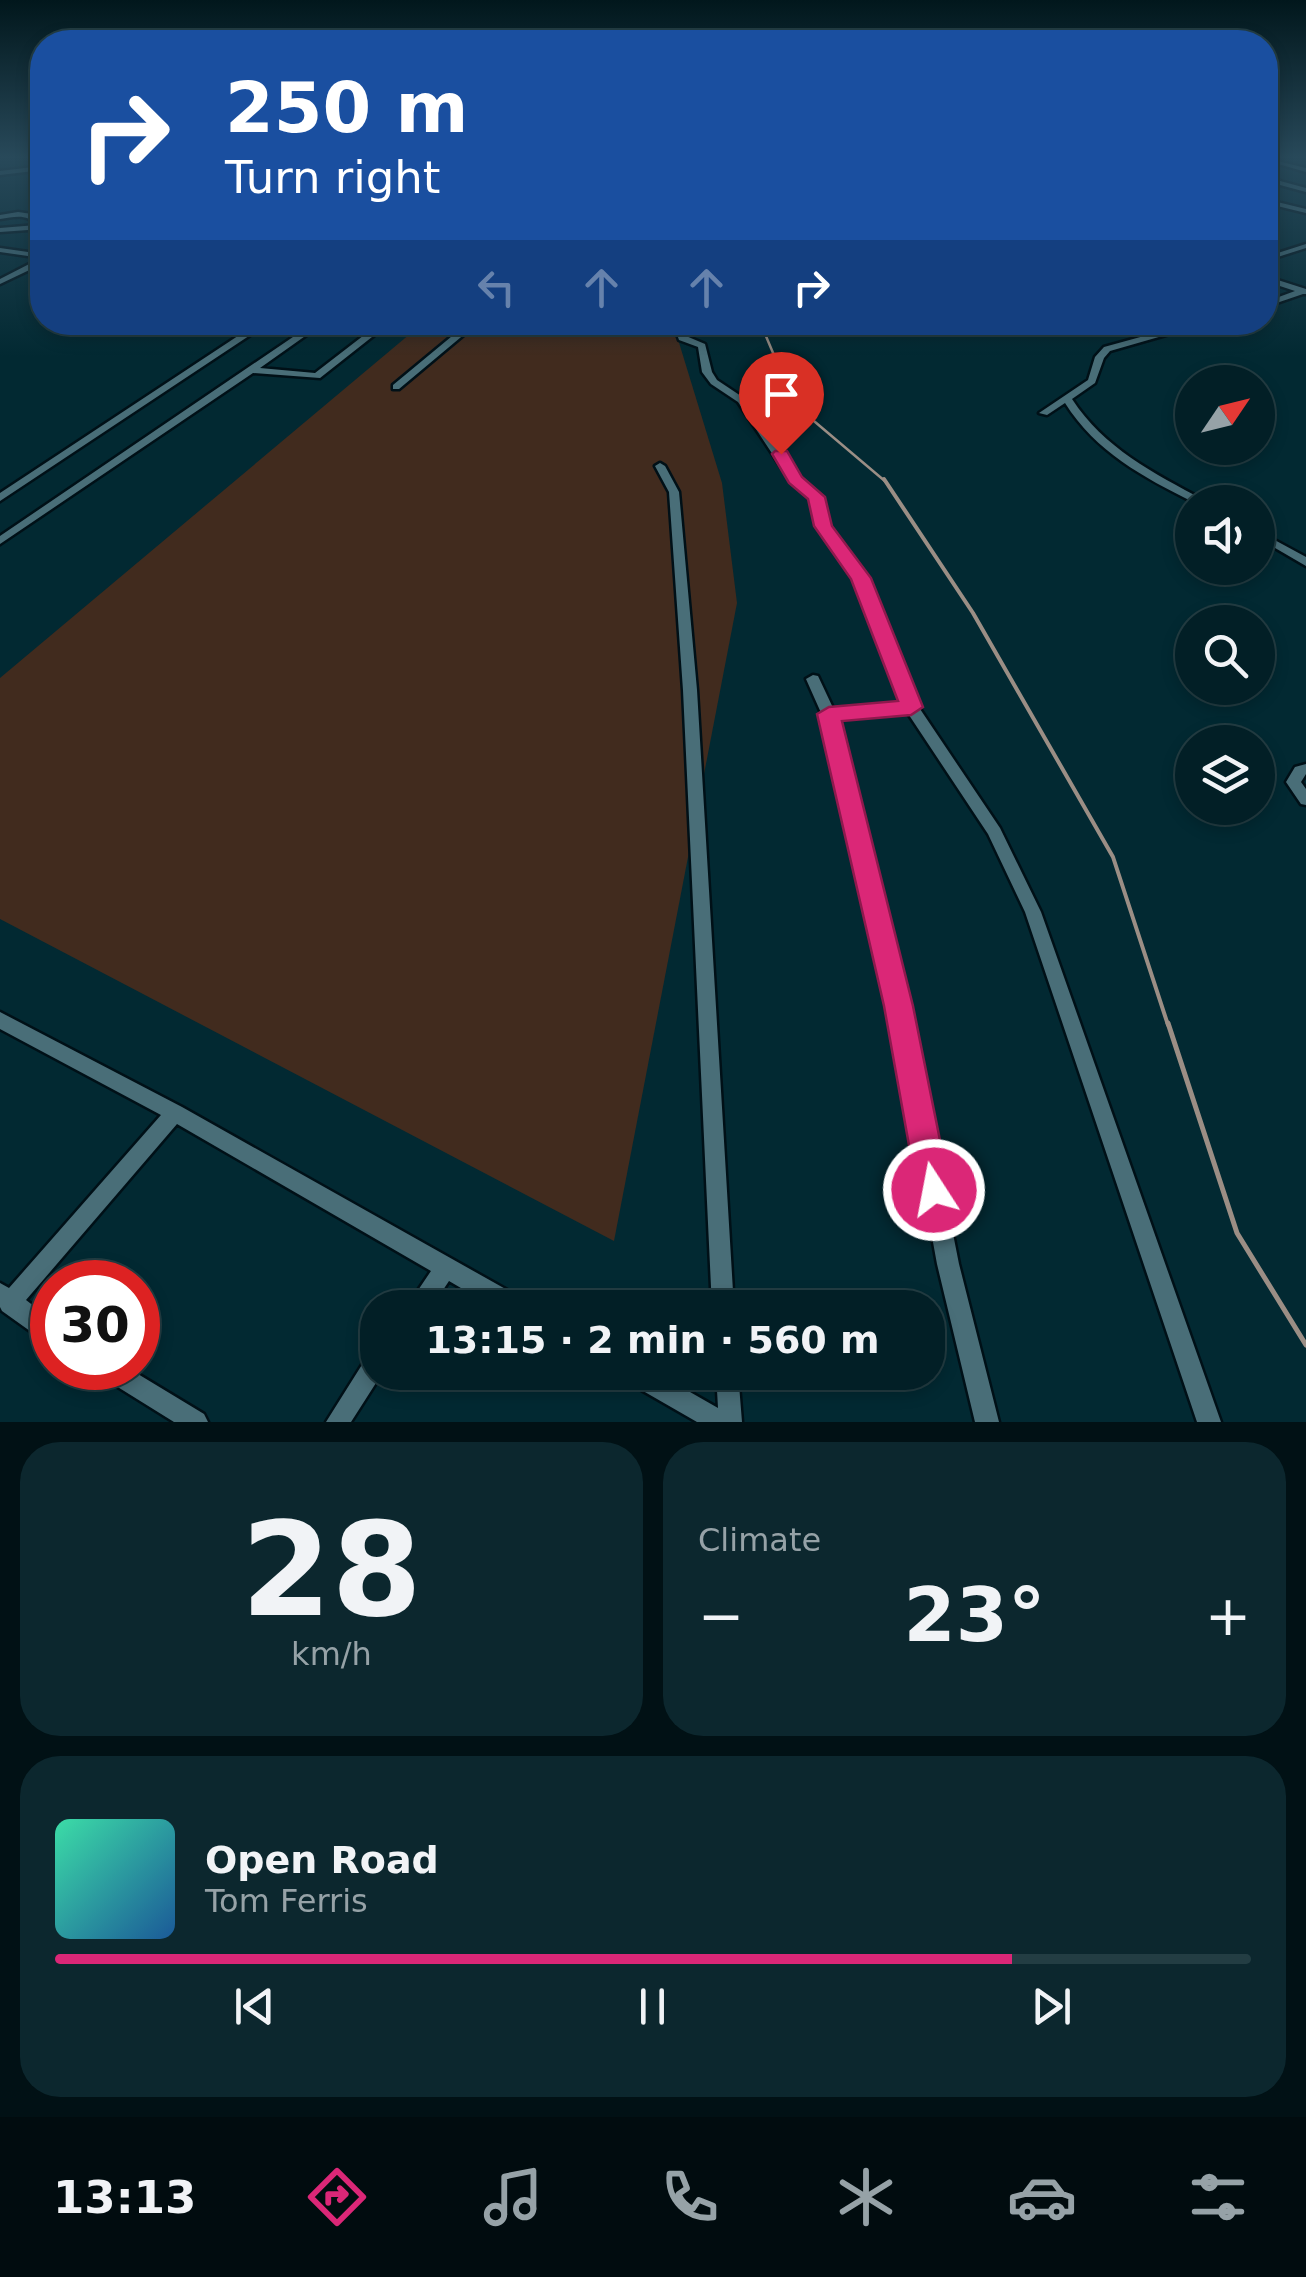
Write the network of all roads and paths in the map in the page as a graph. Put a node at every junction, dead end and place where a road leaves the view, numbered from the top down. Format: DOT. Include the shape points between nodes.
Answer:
graph roads {
  1 [pos="30,228"];
  2 [pos="0,230"];
  3 [pos="1306,246"];
  4 [pos="0,250"];
  5 [pos="1278,255"];
  6 [pos="30,256"];
  7 [pos="30,265"];
  8 [pos="0,282"];
  9 [pos="1278,283"];
  10 [pos="1304,292"];
  11 [pos="1278,301"];
  12 [pos="246,335"];
  13 [pos="302,335"];
  14 [pos="369,335"];
  15 [pos="459,335"];
  16 [pos="681,335"];
  17 [pos="1160,335"];
  18 [pos="251,370"];
  19 [pos="396,386"];
  20 [pos="1067,398"];
  21 [pos="1044,413"];
  22 [pos="660,466"];
  23 [pos="1175,489"];
  24 [pos="0,498"];
  25 [pos="0,541"];
  26 [pos="1275,544"];
  27 [pos="1306,562"];
  28 [pos="813,679"];
  29 [pos="911,707"];
  30 [pos="829,714"];
  31 [pos="1306,769"];
  32 [pos="1306,800"];
  33 [pos="0,1020"];
  34 [pos="175,1113"];
  35 [pos="446,1268"];
  36 [pos="430,1290"];
  37 [pos="485,1290"];
  38 [pos="722,1290"];
  39 [pos="5,1299"];
  40 [pos="30,1317"];
  41 [pos="360,1388"];
  42 [pos="144,1390"];
  43 [pos="663,1390"];
  44 [pos="728,1390"];
  45 [pos="196,1422"];
  46 [pos="338,1422"];
  47 [pos="719,1422"];
  48 [pos="730,1422"];
  49 [pos="987,1422"];
  50 [pos="1209,1422"];
  1 -- 2 [label="street"];
  3 -- 5 [label="street"];
  4 -- 6 [label="street"];
  7 -- 8 [label="street"];
  9 -- 10 [label="street"];
  10 -- 11 [label="street"];
  12 -- 24 [label="street"];
  13 -- 18 [label="street"];
  14 -- 18 [label="street" via="317,376"];
  15 -- 19 [label="street"];
  16 -- 29 [label="street" via="702,346 714,382 740,400 795,480 816,497 823,526 861,578"];
  17 -- 20 [label="street" via="1106,350 1092,381"];
  18 -- 25 [label="street"];
  20 -- 21 [label="street"];
  20 -- 23 [label="street" via="1082,424 1120,459"];
  22 -- 38 [label="street" via="674,492 690,690"];
  26 -- 27 [label="street"];
  28 -- 30 [label="street"];
  29 -- 30 [label="street"];
  29 -- 50 [label="street" via="994,832 1033,912"];
  30 -- 49 [label="street"];
  31 -- 32 [label="street" via="1293,782"];
  33 -- 34 [label="street"];
  34 -- 35 [label="street"];
  34 -- 39 [label="street"];
  35 -- 36 [label="street"];
  35 -- 37 [label="street"];
  39 -- 40 [label="street"];
  41 -- 46 [label="street"];
  42 -- 45 [label="street"];
  43 -- 47 [label="street"];
  44 -- 48 [label="street"];
}
